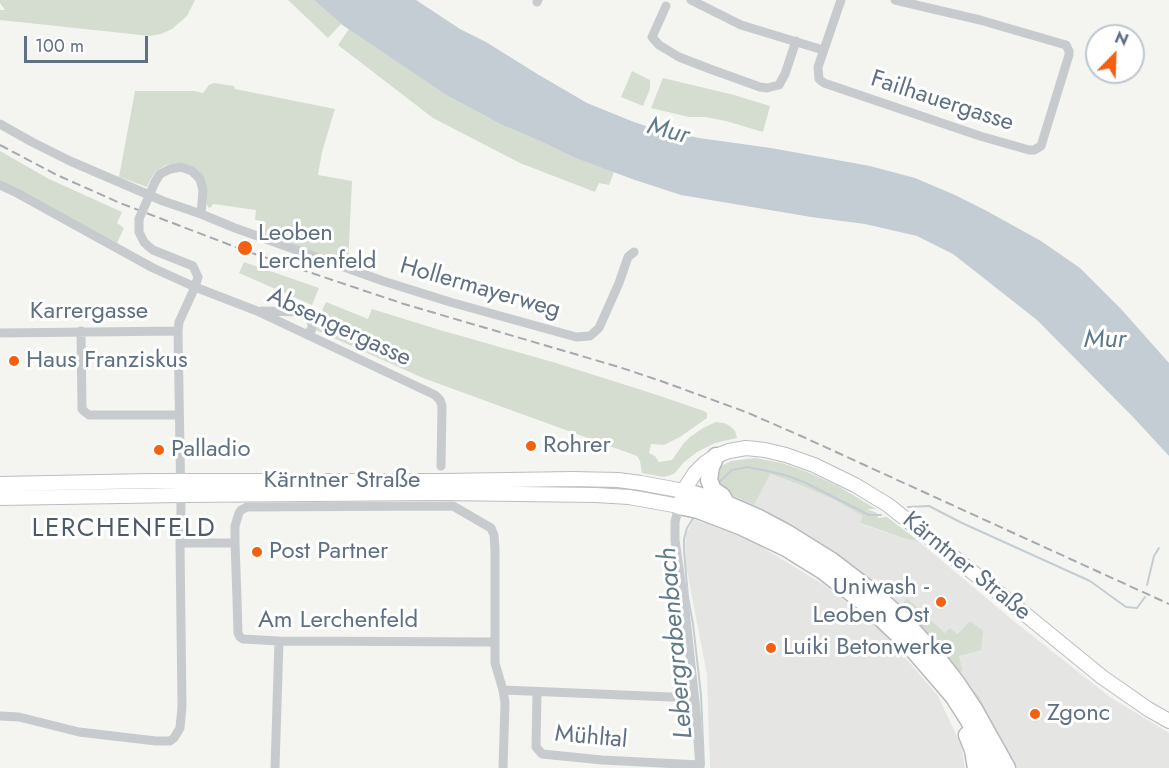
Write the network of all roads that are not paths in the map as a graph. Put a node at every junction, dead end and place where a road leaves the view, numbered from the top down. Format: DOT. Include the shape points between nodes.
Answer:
graph roads {
  1 [pos="691,0"];
  2 [pos="841,0"];
  3 [pos="895,0"];
  4 [pos="666,6"];
  5 [pos="796,41"];
  6 [pos="823,50"];
  7 [pos="0,124"];
  8 [pos="0,185"];
  9 [pos="201,214"];
  10 [pos="634,252"];
  11 [pos="195,287"];
  12 [pos="257,311"];
  13 [pos="81,331"];
  14 [pos="178,331"];
  15 [pos="0,333"];
  16 [pos="307,334"];
  17 [pos="179,415"];
  18 [pos="716,456"];
  19 [pos="441,466"];
  20 [pos="0,484"];
  21 [pos="181,488"];
  22 [pos="0,498"];
  23 [pos="681,498"];
  24 [pos="726,504"];
  25 [pos="180,543"];
  26 [pos="235,543"];
  27 [pos="279,641"];
  28 [pos="494,642"];
  29 [pos="939,681"];
  30 [pos="503,690"];
  31 [pos="537,692"];
  32 [pos="694,698"];
  33 [pos="0,716"];
  34 [pos="1169,721"];
  35 [pos="700,767"];
  36 [pos="275,768"];
  37 [pos="503,768"];
  38 [pos="976,768"];
  39 [pos="993,768"];
  40 [pos="1007,768"];
  1 -- 5 [label="street" via="741,25"];
  2 -- 6 [label="street"];
  3 -- 6 [label="street, Failhauergasse" via="1066,45 1070,51 1041,146 1029,150 830,86 818,75"];
  4 -- 5 [label="street" via="652,37 659,45 679,57 767,88 779,85"];
  5 -- 6 [label="street"];
  7 -- 9 [label="street, Hollermayerweg" via="79,165"];
  8 -- 11 [label="street, Absengergasse"];
  9 -- 10 [label="street, Hollermayerweg" via="383,281 576,337 590,336 599,328 628,257"];
  9 -- 11 [label="street, bridge" via="202,184 192,171 181,167 160,174 139,219 139,232 148,246 193,266 198,277"];
  11 -- 12 [label="street, Absengergasse"];
  11 -- 14 [label="street"];
  12 -- 16 [label="street, Absengergasse"];
  12 -- 16 [label="street" via="302,312 312,324"];
  13 -- 14 [label="street, Karrergasse"];
  13 -- 15 [label="street, Karrergasse"];
  13 -- 17 [label="street" via="82,410 89,415"];
  14 -- 17 [label="street"];
  16 -- 19 [label="street, Absengergasse" via="435,395 442,406"];
  17 -- 21 [label="street"];
  18 -- 23 [label="main road" via="695,472"];
  18 -- 24 [label="highway" via="709,480"];
  18 -- 34 [label="main road, Kärntner Straße" via="746,448 765,450 814,465 855,485 888,505 1102,677"];
  20 -- 21 [label="main road, Kärntner Straße"];
  21 -- 22 [label="main road, Kärntner Straße"];
  21 -- 23 [label="main road, Kärntner Straße"];
  21 -- 25 [label="street"];
  23 -- 24 [label="highway"];
  23 -- 29 [label="highway" via="698,510 786,548 823,571 877,614"];
  23 -- 32 [label="street" via="675,540"];
  24 -- 40 [label="highway" via="758,517 832,561 904,621 956,682"];
  25 -- 26 [label="street"];
  25 -- 33 [label="street" via="182,707 180,728 174,738 166,742 109,737"];
  26 -- 27 [label="street, Am Lerchenfeld" via="239,634 244,639"];
  26 -- 28 [label="street, Am Lerchenfeld" via="237,516 247,507 453,506 494,532"];
  27 -- 28 [label="street, Am Lerchenfeld"];
  27 -- 36 [label="street"];
  28 -- 30 [label="street"];
  29 -- 38 [label="highway" via="963,724"];
  29 -- 39 [label="highway" via="969,721"];
  30 -- 31 [label="street"];
  30 -- 37 [label="street"];
  31 -- 32 [label="street"];
  31 -- 35 [label="street, Mühltal" via="536,747 542,754"];
  32 -- 35 [label="street"];
}
